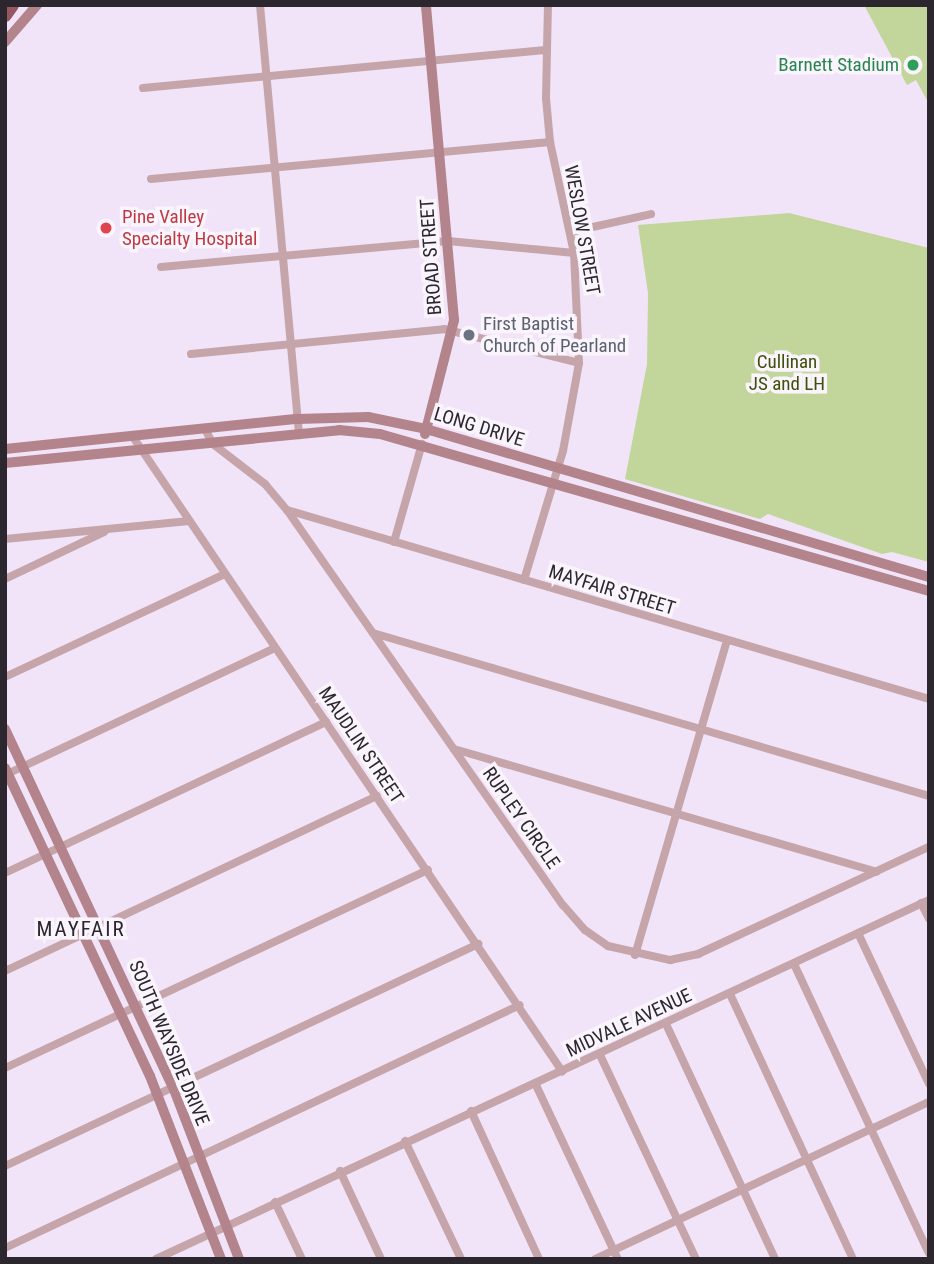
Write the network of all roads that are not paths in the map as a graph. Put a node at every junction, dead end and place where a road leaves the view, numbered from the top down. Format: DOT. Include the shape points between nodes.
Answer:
graph roads {
  1 [pos="12,5"];
  2 [pos="37,5"];
  3 [pos="260,5"];
  4 [pos="426,5"];
  5 [pos="548,5"];
  6 [pos="5,15"];
  7 [pos="5,42"];
  8 [pos="545,50"];
  9 [pos="432,60"];
  10 [pos="268,76"];
  11 [pos="143,88"];
  12 [pos="550,142"];
  13 [pos="441,150"];
  14 [pos="276,166"];
  15 [pos="151,179"];
  16 [pos="651,214"];
  17 [pos="570,232"];
  18 [pos="448,241"];
  19 [pos="574,253"];
  20 [pos="284,254"];
  21 [pos="161,267"];
  22 [pos="453,330"];
  23 [pos="290,343"];
  24 [pos="191,354"];
  25 [pos="579,363"];
  26 [pos="297,419"];
  27 [pos="205,429"];
  28 [pos="426,429"];
  29 [pos="299,435"];
  30 [pos="133,437"];
  31 [pos="63,443"];
  32 [pos="213,444"];
  33 [pos="422,444"];
  34 [pos="488,447"];
  35 [pos="5,449"];
  36 [pos="142,451"];
  37 [pos="64,458"];
  38 [pos="482,461"];
  39 [pos="5,463"];
  40 [pos="558,469"];
  41 [pos="554,482"];
  42 [pos="625,488"];
  43 [pos="622,502"];
  44 [pos="287,510"];
  45 [pos="702,511"];
  46 [pos="189,521"];
  47 [pos="697,523"];
  48 [pos="110,529"];
  49 [pos="786,535"];
  50 [pos="5,539"];
  51 [pos="394,542"];
  52 [pos="782,548"];
  53 [pos="862,557"];
  54 [pos="857,570"];
  55 [pos="225,574"];
  56 [pos="929,577"];
  57 [pos="5,579"];
  58 [pos="524,580"];
  59 [pos="929,591"];
  60 [pos="373,633"];
  61 [pos="727,641"];
  62 [pos="275,648"];
  63 [pos="5,677"];
  64 [pos="929,699"];
  65 [pos="326,722"];
  66 [pos="5,729"];
  67 [pos="702,729"];
  68 [pos="454,749"];
  69 [pos="23,766"];
  70 [pos="6,772"];
  71 [pos="377,796"];
  72 [pos="929,796"];
  73 [pos="677,814"];
  74 [pos="61,847"];
  75 [pos="929,847"];
  76 [pos="46,854"];
  77 [pos="428,870"];
  78 [pos="876,872"];
  79 [pos="5,873"];
  80 [pos="925,902"];
  81 [pos="929,919"];
  82 [pos="100,927"];
  83 [pos="858,933"];
  84 [pos="84,934"];
  85 [pos="478,944"];
  86 [pos="635,955"];
  87 [pos="794,964"];
  88 [pos="5,971"];
  89 [pos="730,994"];
  90 [pos="520,1005"];
  91 [pos="136,1006"];
  92 [pos="121,1013"];
  93 [pos="666,1024"];
  94 [pos="600,1055"];
  95 [pos="5,1068"];
  96 [pos="562,1071"];
  97 [pos="536,1083"];
  98 [pos="929,1084"];
  99 [pos="173,1087"];
  100 [pos="158,1094"];
  101 [pos="929,1102"];
  102 [pos="471,1111"];
  103 [pos="871,1129"];
  104 [pos="405,1141"];
  105 [pos="197,1158"];
  106 [pos="806,1160"];
  107 [pos="183,1165"];
  108 [pos="5,1166"];
  109 [pos="340,1171"];
  110 [pos="742,1190"];
  111 [pos="275,1202"];
  112 [pos="678,1220"];
  113 [pos="224,1227"];
  114 [pos="209,1234"];
  115 [pos="5,1248"];
  116 [pos="614,1250"];
  117 [pos="929,1253"];
  118 [pos="156,1259"];
  119 [pos="221,1259"];
  120 [pos="239,1259"];
  121 [pos="302,1259"];
  122 [pos="381,1259"];
  123 [pos="461,1259"];
  124 [pos="539,1259"];
  125 [pos="595,1259"];
  126 [pos="618,1259"];
  127 [pos="696,1259"];
  128 [pos="775,1259"];
  129 [pos="853,1259"];
  1 -- 6 [label="highway"];
  2 -- 7 [label="main road"];
  3 -- 10 [label="street"];
  4 -- 9 [label="main road, BROAD STREET"];
  5 -- 8 [label="street, WESLOW STREET"];
  8 -- 9 [label="street"];
  8 -- 12 [label="street, WESLOW STREET"];
  9 -- 10 [label="street"];
  9 -- 13 [label="main road, BROAD STREET"];
  10 -- 11 [label="street"];
  10 -- 14 [label="street"];
  12 -- 13 [label="street"];
  12 -- 17 [label="street, WESLOW STREET"];
  13 -- 14 [label="street"];
  13 -- 18 [label="main road, BROAD STREET"];
  14 -- 15 [label="street"];
  14 -- 20 [label="street"];
  16 -- 17 [label="street"];
  17 -- 19 [label="street, WESLOW STREET"];
  18 -- 19 [label="street"];
  18 -- 20 [label="street"];
  18 -- 22 [label="main road, BROAD STREET"];
  19 -- 25 [label="street, WESLOW STREET"];
  20 -- 21 [label="street"];
  20 -- 23 [label="street"];
  22 -- 23 [label="street"];
  22 -- 25 [label="street"];
  22 -- 28 [label="main road, BROAD STREET"];
  23 -- 24 [label="street"];
  23 -- 26 [label="street"];
  25 -- 40 [label="street, WESLOW STREET" via="574,407"];
  26 -- 27 [label="main road, LONG DRIVE"];
  26 -- 28 [label="main road, LONG DRIVE" via="368,417"];
  26 -- 29 [label="street"];
  27 -- 30 [label="main road, LONG DRIVE"];
  27 -- 32 [label="street, RUPLEY CIRCLE"];
  28 -- 33 [label="main road, BROAD STREET"];
  28 -- 34 [label="main road, LONG DRIVE"];
  29 -- 32 [label="main road, LONG DRIVE"];
  29 -- 33 [label="main road, LONG DRIVE" via="339,430"];
  30 -- 31 [label="main road, LONG DRIVE"];
  30 -- 36 [label="street, MAUDLIN STREET"];
  31 -- 35 [label="main road, LONG DRIVE"];
  31 -- 37 [label="main road"];
  32 -- 36 [label="main road, LONG DRIVE"];
  32 -- 44 [label="street, RUPLEY CIRCLE" via="265,484"];
  33 -- 38 [label="main road, LONG DRIVE"];
  33 -- 51 [label="street, BROAD STREET"];
  34 -- 38 [label="main road"];
  34 -- 40 [label="main road, LONG DRIVE"];
  36 -- 37 [label="main road, LONG DRIVE"];
  36 -- 46 [label="street, MAUDLIN STREET"];
  37 -- 39 [label="main road, LONG DRIVE"];
  38 -- 41 [label="main road, LONG DRIVE"];
  40 -- 41 [label="street, WESLOW STREET"];
  40 -- 42 [label="main road, LONG DRIVE"];
  41 -- 43 [label="main road, LONG DRIVE"];
  41 -- 58 [label="street, WESLOW STREET"];
  42 -- 43 [label="main road"];
  42 -- 45 [label="main road, LONG DRIVE"];
  43 -- 47 [label="main road, LONG DRIVE"];
  44 -- 51 [label="street, MAYFAIR STREET"];
  44 -- 60 [label="street, RUPLEY CIRCLE"];
  45 -- 47 [label="main road"];
  45 -- 49 [label="main road, LONG DRIVE"];
  46 -- 48 [label="street"];
  46 -- 55 [label="street, MAUDLIN STREET"];
  47 -- 52 [label="main road, LONG DRIVE"];
  48 -- 50 [label="street"];
  48 -- 57 [label="street"];
  49 -- 52 [label="main road"];
  49 -- 53 [label="main road, LONG DRIVE"];
  51 -- 58 [label="street, MAYFAIR STREET"];
  52 -- 54 [label="main road, LONG DRIVE"];
  53 -- 54 [label="main road"];
  53 -- 56 [label="main road, LONG DRIVE"];
  54 -- 59 [label="main road, LONG DRIVE"];
  55 -- 62 [label="street, MAUDLIN STREET"];
  55 -- 63 [label="street"];
  58 -- 61 [label="street, MAYFAIR STREET"];
  60 -- 67 [label="street"];
  60 -- 68 [label="street, RUPLEY CIRCLE"];
  61 -- 64 [label="street, MAYFAIR STREET"];
  61 -- 67 [label="street"];
  62 -- 65 [label="street, MAUDLIN STREET"];
  62 -- 69 [label="street"];
  65 -- 71 [label="street, MAUDLIN STREET"];
  65 -- 74 [label="street"];
  66 -- 69 [label="main road, SOUTH WAYSIDE DRIVE"];
  67 -- 72 [label="street"];
  67 -- 73 [label="street"];
  68 -- 73 [label="street"];
  68 -- 86 [label="street, RUPLEY CIRCLE" via="562,905 600,941"];
  69 -- 70 [label="street"];
  69 -- 74 [label="main road, SOUTH WAYSIDE DRIVE"];
  70 -- 76 [label="main road, SOUTH WAYSIDE DRIVE"];
  71 -- 77 [label="street, MAUDLIN STREET"];
  71 -- 82 [label="street"];
  73 -- 78 [label="street"];
  73 -- 86 [label="street"];
  74 -- 76 [label="street"];
  74 -- 82 [label="main road, SOUTH WAYSIDE DRIVE"];
  75 -- 78 [label="street, RUPLEY CIRCLE"];
  76 -- 79 [label="street"];
  76 -- 84 [label="main road, SOUTH WAYSIDE DRIVE"];
  77 -- 85 [label="street, MAUDLIN STREET"];
  77 -- 91 [label="street"];
  78 -- 86 [label="street, RUPLEY CIRCLE" via="698,954 670,960"];
  80 -- 81 [label="street"];
  80 -- 83 [label="street, MIDVALE AVENUE"];
  82 -- 84 [label="street"];
  82 -- 91 [label="main road, SOUTH WAYSIDE DRIVE"];
  83 -- 87 [label="street, MIDVALE AVENUE"];
  83 -- 98 [label="street"];
  84 -- 88 [label="street"];
  84 -- 92 [label="main road, SOUTH WAYSIDE DRIVE"];
  85 -- 90 [label="street, MAUDLIN STREET"];
  85 -- 99 [label="street"];
  87 -- 89 [label="street, MIDVALE AVENUE"];
  87 -- 103 [label="street"];
  89 -- 93 [label="street, MIDVALE AVENUE"];
  89 -- 106 [label="street"];
  90 -- 96 [label="street, MAUDLIN STREET"];
  90 -- 105 [label="street"];
  91 -- 92 [label="street"];
  91 -- 99 [label="main road, SOUTH WAYSIDE DRIVE"];
  92 -- 95 [label="street"];
  92 -- 100 [label="main road, SOUTH WAYSIDE DRIVE"];
  93 -- 94 [label="street, MIDVALE AVENUE"];
  93 -- 110 [label="street"];
  94 -- 96 [label="street, MIDVALE AVENUE"];
  94 -- 112 [label="street"];
  96 -- 97 [label="street, MIDVALE AVENUE"];
  97 -- 102 [label="street, MIDVALE AVENUE"];
  97 -- 116 [label="street"];
  99 -- 100 [label="street"];
  99 -- 105 [label="main road, SOUTH WAYSIDE DRIVE"];
  100 -- 107 [label="main road, SOUTH WAYSIDE DRIVE"];
  100 -- 108 [label="street"];
  101 -- 103 [label="street"];
  102 -- 104 [label="street, MIDVALE AVENUE"];
  102 -- 124 [label="street"];
  103 -- 106 [label="street"];
  103 -- 117 [label="street"];
  104 -- 109 [label="street, MIDVALE AVENUE"];
  104 -- 123 [label="street"];
  105 -- 107 [label="street"];
  105 -- 113 [label="main road, SOUTH WAYSIDE DRIVE"];
  106 -- 110 [label="street"];
  106 -- 129 [label="street"];
  107 -- 114 [label="main road, SOUTH WAYSIDE DRIVE"];
  107 -- 115 [label="street"];
  109 -- 111 [label="street, MIDVALE AVENUE"];
  109 -- 122 [label="street"];
  110 -- 112 [label="street"];
  110 -- 128 [label="street"];
  111 -- 113 [label="street, MIDVALE AVENUE"];
  111 -- 121 [label="street"];
  112 -- 116 [label="street"];
  112 -- 127 [label="street"];
  113 -- 114 [label="street"];
  113 -- 120 [label="main road, SOUTH WAYSIDE DRIVE"];
  114 -- 118 [label="street"];
  114 -- 119 [label="main road, SOUTH WAYSIDE DRIVE"];
  116 -- 125 [label="street"];
  116 -- 126 [label="street"];
}
